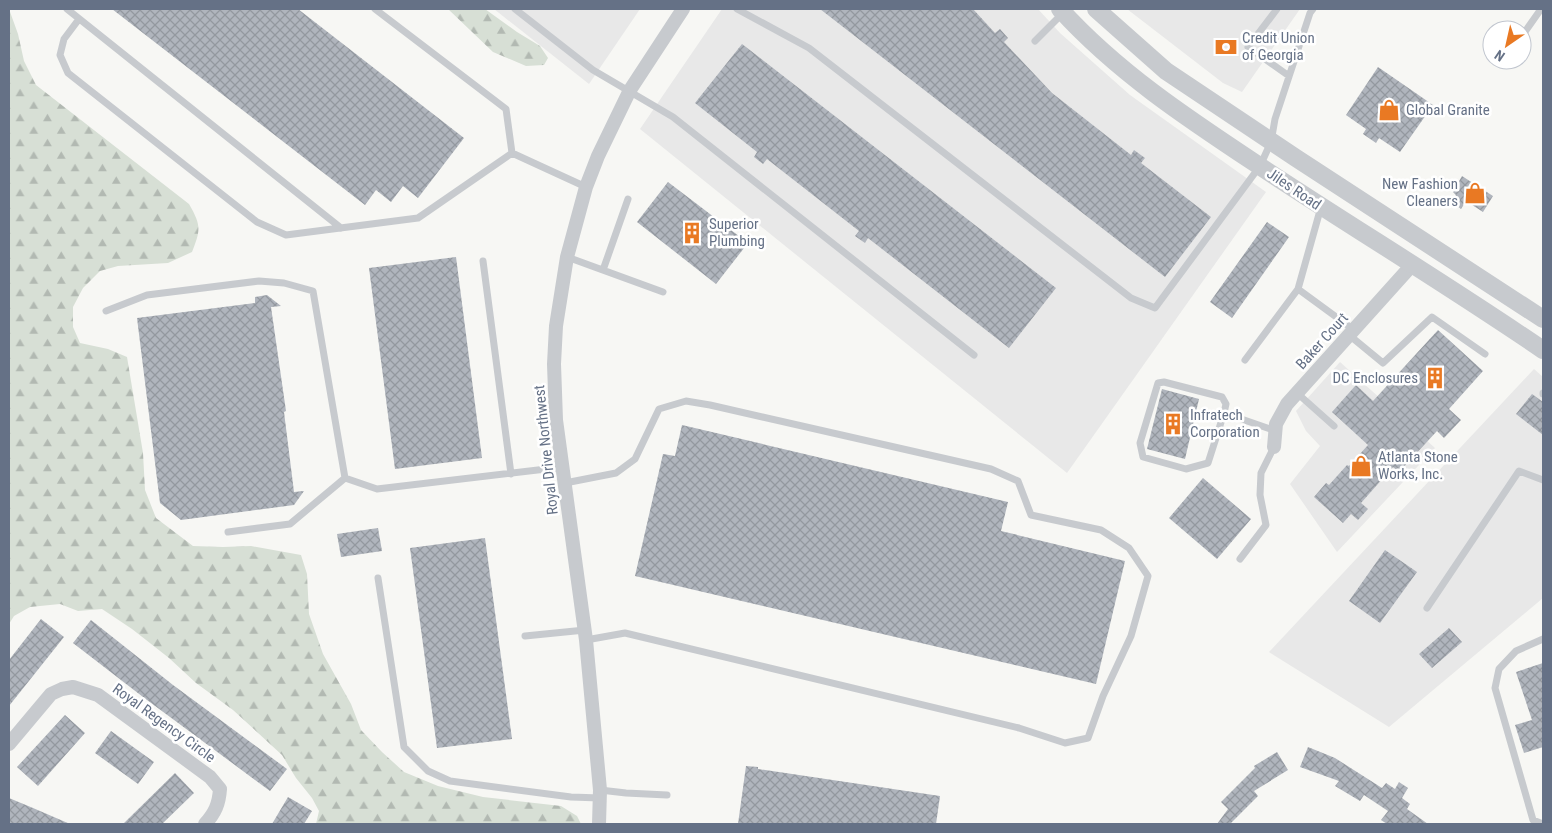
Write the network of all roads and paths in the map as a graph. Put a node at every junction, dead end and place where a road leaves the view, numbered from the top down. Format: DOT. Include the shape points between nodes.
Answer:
graph roads {
  1 [pos="67,9"];
  2 [pos="375,9"];
  3 [pos="515,9"];
  4 [pos="683,9"];
  5 [pos="737,9"];
  6 [pos="1096,9"];
  7 [pos="1277,9"];
  8 [pos="1313,9"];
  9 [pos="1541,9"];
  10 [pos="1062,11"];
  11 [pos="80,19"];
  12 [pos="1532,22"];
  13 [pos="1035,41"];
  14 [pos="1289,76"];
  15 [pos="630,90"];
  16 [pos="1271,142"];
  17 [pos="512,153"];
  18 [pos="1260,166"];
  19 [pos="586,187"];
  20 [pos="628,199"];
  21 [pos="1321,207"];
  22 [pos="341,228"];
  23 [pos="567,257"];
  24 [pos="483,261"];
  25 [pos="1412,265"];
  26 [pos="603,270"];
  27 [pos="1298,289"];
  28 [pos="663,292"];
  29 [pos="106,311"];
  30 [pos="1543,319"];
  31 [pos="1352,332"];
  32 [pos="1543,350"];
  33 [pos="974,354"];
  34 [pos="1485,354"];
  35 [pos="1245,360"];
  36 [pos="1297,393"];
  37 [pos="1224,413"];
  38 [pos="1334,426"];
  39 [pos="1276,431"];
  40 [pos="1274,447"];
  41 [pos="563,467"];
  42 [pos="511,474"];
  43 [pos="345,478"];
  44 [pos="1543,480"];
  45 [pos="565,484"];
  46 [pos="228,532"];
  47 [pos="1240,559"];
  48 [pos="378,578"];
  49 [pos="1427,608"];
  50 [pos="586,635"];
  51 [pos="525,636"];
  52 [pos="1543,639"];
  53 [pos="9,744"];
  54 [pos="600,794"];
  55 [pos="667,794"];
  56 [pos="205,824"];
  57 [pos="599,824"];
  58 [pos="1543,824"];
  1 -- 11 [label="lane"];
  2 -- 17 [label="lane" via="506,109"];
  3 -- 15 [label="lane" via="593,70"];
  4 -- 15 [label="street, Royal Drive Northwest"];
  5 -- 18 [label="lane" via="809,48 1131,298 1155,308"];
  6 -- 16 [label="street, Jiles Road" via="1166,71"];
  7 -- 14 [label="lane" via="1248,47"];
  8 -- 14 [label="lane"];
  9 -- 12 [label="lane"];
  10 -- 13 [label="lane"];
  10 -- 18 [label="street, Jiles Road" via="1085,36 1153,93"];
  11 -- 22 [label="lane"];
  11 -- 22 [label="lane" via="64,39 60,55 68,73 258,222 286,235"];
  14 -- 16 [label="lane"];
  15 -- 19 [label="street, Royal Drive Northwest"];
  15 -- 33 [label="lane" via="673,116"];
  16 -- 18 [label="lane"];
  16 -- 30 [label="street, Jiles Road"];
  17 -- 19 [label="lane"];
  17 -- 22 [label="lane" via="418,218"];
  18 -- 21 [label="street, Jiles Road"];
  19 -- 23 [label="street, Royal Drive Northwest"];
  20 -- 26 [label="lane"];
  21 -- 25 [label="street, Jiles Road"];
  21 -- 27 [label="lane"];
  23 -- 26 [label="lane"];
  23 -- 41 [label="street, Royal Drive Northwest" via="556,326 554,364 556,420"];
  24 -- 42 [label="lane"];
  25 -- 31 [label="street, Baker Court"];
  25 -- 32 [label="street, Jiles Road"];
  26 -- 28 [label="lane"];
  27 -- 31 [label="lane"];
  27 -- 35 [label="lane"];
  29 -- 43 [label="lane" via="147,295 259,281 313,291"];
  31 -- 34 [label="lane" via="1383,363 1432,318"];
  31 -- 36 [label="street, Baker Court"];
  36 -- 38 [label="lane"];
  36 -- 39 [label="street, Baker Court" via="1287,404 1276,424"];
  37 -- 37 [label="lane" via="1208,462 1186,469 1143,458 1140,443 1158,383 1222,397 1226,404"];
  37 -- 39 [label="lane"];
  39 -- 40 [label="street, Baker Court"];
  40 -- 47 [label="lane" via="1261,473 1260,495 1266,525"];
  41 -- 42 [label="lane"];
  41 -- 45 [label="street, Royal Drive Northwest"];
  42 -- 43 [label="lane" via="377,489"];
  43 -- 46 [label="lane" via="290,524"];
  44 -- 49 [label="lane" via="1519,471"];
  45 -- 50 [label="street, Royal Drive Northwest"];
  45 -- 50 [label="lane" via="616,473 635,459 659,408 686,401 991,469 1018,482 1031,516 1101,530 1129,548 1148,576 1131,636 1088,738 1065,742 1020,728 625,633"];
  48 -- 54 [label="lane" via="404,747 428,771 450,781 571,797"];
  50 -- 51 [label="lane"];
  50 -- 54 [label="street, Royal Drive Northwest"];
  52 -- 58 [label="lane" via="1516,651 1499,669 1495,688 1532,820"];
  53 -- 56 [label="street, Royal Regency Circle" via="51,694 73,687 98,695 210,777 220,789 219,804"];
  54 -- 55 [label="lane"];
  54 -- 57 [label="street, Royal Drive Northwest"];
}
